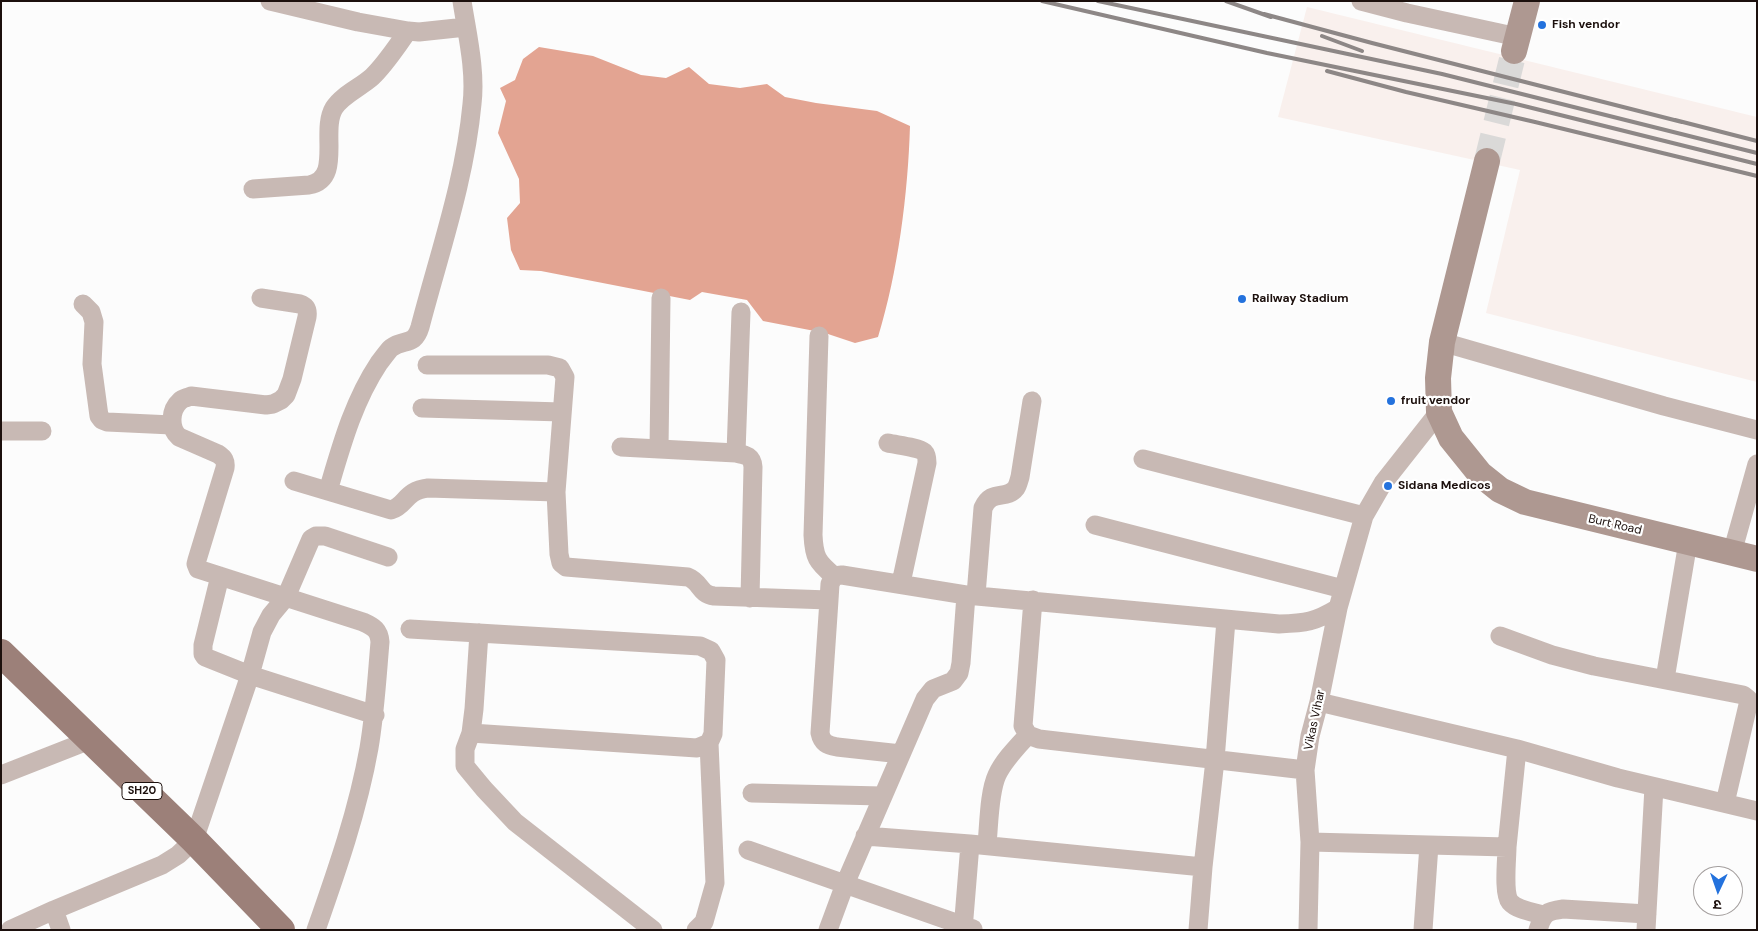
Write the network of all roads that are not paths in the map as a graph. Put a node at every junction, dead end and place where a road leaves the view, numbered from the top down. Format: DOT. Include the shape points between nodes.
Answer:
graph roads {
  1 [pos="270,1"];
  2 [pos="462,1"];
  3 [pos="1527,1"];
  4 [pos="1371,2"];
  5 [pos="466,28"];
  6 [pos="408,32"];
  7 [pos="1516,44"];
  8 [pos="1487,161"];
  9 [pos="253,189"];
  10 [pos="261,298"];
  11 [pos="661,298"];
  12 [pos="83,304"];
  13 [pos="741,312"];
  14 [pos="819,336"];
  15 [pos="1442,342"];
  16 [pos="426,364"];
  17 [pos="1032,401"];
  18 [pos="422,408"];
  19 [pos="562,412"];
  20 [pos="1439,412"];
  21 [pos="172,425"];
  22 [pos="1757,430"];
  23 [pos="1,431"];
  24 [pos="42,431"];
  25 [pos="888,443"];
  26 [pos="621,447"];
  27 [pos="659,449"];
  28 [pos="736,453"];
  29 [pos="1143,459"];
  30 [pos="1757,464"];
  31 [pos="294,481"];
  32 [pos="328,492"];
  33 [pos="556,492"];
  34 [pos="1364,516"];
  35 [pos="1095,525"];
  36 [pos="1688,542"];
  37 [pos="388,556"];
  38 [pos="1745,556"];
  39 [pos="220,576"];
  40 [pos="834,576"];
  41 [pos="901,583"];
  42 [pos="1343,589"];
  43 [pos="971,595"];
  44 [pos="286,597"];
  45 [pos="750,598"];
  46 [pos="829,600"];
  47 [pos="1033,600"];
  48 [pos="1338,608"];
  49 [pos="1226,620"];
  50 [pos="410,630"];
  51 [pos="479,633"];
  52 [pos="1500,636"];
  53 [pos="1,653"];
  54 [pos="250,675"];
  55 [pos="1665,679"];
  56 [pos="1319,702"];
  57 [pos="375,715"];
  58 [pos="471,733"];
  59 [pos="1028,735"];
  60 [pos="90,740"];
  61 [pos="709,742"];
  62 [pos="1517,749"];
  63 [pos="901,754"];
  64 [pos="1215,760"];
  65 [pos="1305,770"];
  66 [pos="1,775"];
  67 [pos="1654,786"];
  68 [pos="752,793"];
  69 [pos="882,796"];
  70 [pos="1725,803"];
  71 [pos="1757,810"];
  72 [pos="865,836"];
  73 [pos="194,840"];
  74 [pos="1310,842"];
  75 [pos="978,844"];
  76 [pos="1429,845"];
  77 [pos="1507,847"];
  78 [pos="748,850"];
  79 [pos="1203,867"];
  80 [pos="845,884"];
  81 [pos="54,910"];
  82 [pos="1646,922"];
  83 [pos="1541,923"];
  84 [pos="967,928"];
  85 [pos="10,930"];
  86 [pos="61,930"];
  87 [pos="281,930"];
  88 [pos="316,930"];
  89 [pos="653,930"];
  90 [pos="696,930"];
  91 [pos="828,930"];
  92 [pos="1198,930"];
  93 [pos="1308,930"];
  94 [pos="1423,930"];
  1 -- 6 [label="street"];
  2 -- 5 [label="street"];
  3 -- 7 [label="street"];
  4 -- 7 [label="street"];
  5 -- 6 [label="street"];
  5 -- 32 [label="street" via="472,103 461,173 420,327 414,339 392,348 369,379 348,424"];
  6 -- 9 [label="street" via="373,76 334,108 330,119 327,172 323,179 317,184"];
  8 -- 15 [label="street"];
  10 -- 21 [label="street" via="304,305 308,313 286,394 281,400 266,405 191,396 176,405"];
  11 -- 27 [label="street"];
  12 -- 21 [label="street" via="91,312 94,322 92,364 99,416 107,422"];
  13 -- 28 [label="street"];
  14 -- 40 [label="street" via="814,554 821,566"];
  15 -- 20 [label="street"];
  15 -- 22 [label="street"];
  16 -- 19 [label="street" via="548,365 560,368 565,376"];
  17 -- 43 [label="street" via="1016,487 1010,493 992,497 983,508"];
  18 -- 19 [label="street"];
  19 -- 33 [label="street"];
  20 -- 34 [label="street, Vikas Vihar" via="1384,483"];
  20 -- 36 [label="street, Burt Road" via="1451,438 1480,474 1500,490 1525,502"];
  21 -- 39 [label="street" via="179,438 218,454 226,462 196,564 202,571"];
  23 -- 24 [label="street"];
  25 -- 41 [label="street" via="920,450 927,456"];
  26 -- 27 [label="street"];
  27 -- 28 [label="street"];
  28 -- 45 [label="street" via="748,456 753,467"];
  29 -- 34 [label="street"];
  30 -- 38 [label="street"];
  31 -- 32 [label="street"];
  32 -- 33 [label="street" via="390,510 413,491 428,488"];
  33 -- 45 [label="street" via="558,554 566,567 688,577 695,580 707,595"];
  34 -- 42 [label="street, Vikas Vihar"];
  35 -- 42 [label="street"];
  36 -- 38 [label="street, Burt Road"];
  36 -- 55 [label="street"];
  37 -- 44 [label="street" via="316,536 308,546"];
  39 -- 44 [label="street"];
  39 -- 54 [label="street" via="202,654"];
  40 -- 41 [label="street"];
  40 -- 46 [label="street"];
  41 -- 43 [label="street"];
  42 -- 48 [label="street, Vikas Vihar"];
  43 -- 47 [label="street"];
  43 -- 63 [label="street" via="958,673 953,681 933,689 925,699"];
  44 -- 54 [label="street" via="262,632"];
  44 -- 57 [label="street" via="363,622 379,633"];
  45 -- 46 [label="street"];
  46 -- 63 [label="street" via="822,739 827,745 837,747"];
  47 -- 49 [label="street"];
  47 -- 59 [label="street" via="1023,726"];
  48 -- 49 [label="street" via="1320,619 1302,624"];
  48 -- 56 [label="street, Vikas Vihar"];
  49 -- 64 [label="street"];
  50 -- 51 [label="street"];
  51 -- 58 [label="street"];
  51 -- 61 [label="street" via="700,646 712,651 716,660"];
  52 -- 55 [label="street" via="1594,666"];
  53 -- 60 [label="main road, SH20"];
  54 -- 57 [label="street"];
  54 -- 73 [label="street"];
  55 -- 70 [label="street" via="1743,695 1748,699"];
  56 -- 62 [label="street"];
  56 -- 65 [label="street, Vikas Vihar"];
  57 -- 88 [label="street" via="347,840"];
  58 -- 61 [label="street" via="697,748"];
  58 -- 89 [label="street" via="465,749 465,766 484,789 515,822"];
  59 -- 64 [label="street"];
  59 -- 75 [label="street" via="1010,754 997,775"];
  60 -- 66 [label="street"];
  60 -- 73 [label="main road, SH20"];
  61 -- 90 [label="street" via="715,883 704,922"];
  62 -- 67 [label="street"];
  62 -- 77 [label="street"];
  63 -- 69 [label="street"];
  64 -- 65 [label="street"];
  64 -- 79 [label="street"];
  65 -- 74 [label="street, Vikas Vihar"];
  67 -- 70 [label="street"];
  67 -- 82 [label="street"];
  68 -- 69 [label="street"];
  69 -- 72 [label="street"];
  70 -- 71 [label="street"];
  72 -- 75 [label="street"];
  72 -- 80 [label="street"];
  73 -- 81 [label="street" via="162,865"];
  73 -- 87 [label="main road, SH20"];
  74 -- 76 [label="street"];
  74 -- 93 [label="street, Vikas Vihar"];
  75 -- 79 [label="street"];
  75 -- 84 [label="street"];
  76 -- 77 [label="street"];
  76 -- 94 [label="street"];
  77 -- 83 [label="street" via="1510,902"];
  78 -- 80 [label="street"];
  79 -- 92 [label="street"];
  80 -- 84 [label="street"];
  80 -- 91 [label="street"];
  81 -- 85 [label="street"];
  81 -- 86 [label="street"];
  82 -- 83 [label="street" via="1564,909 1552,910"];
}
